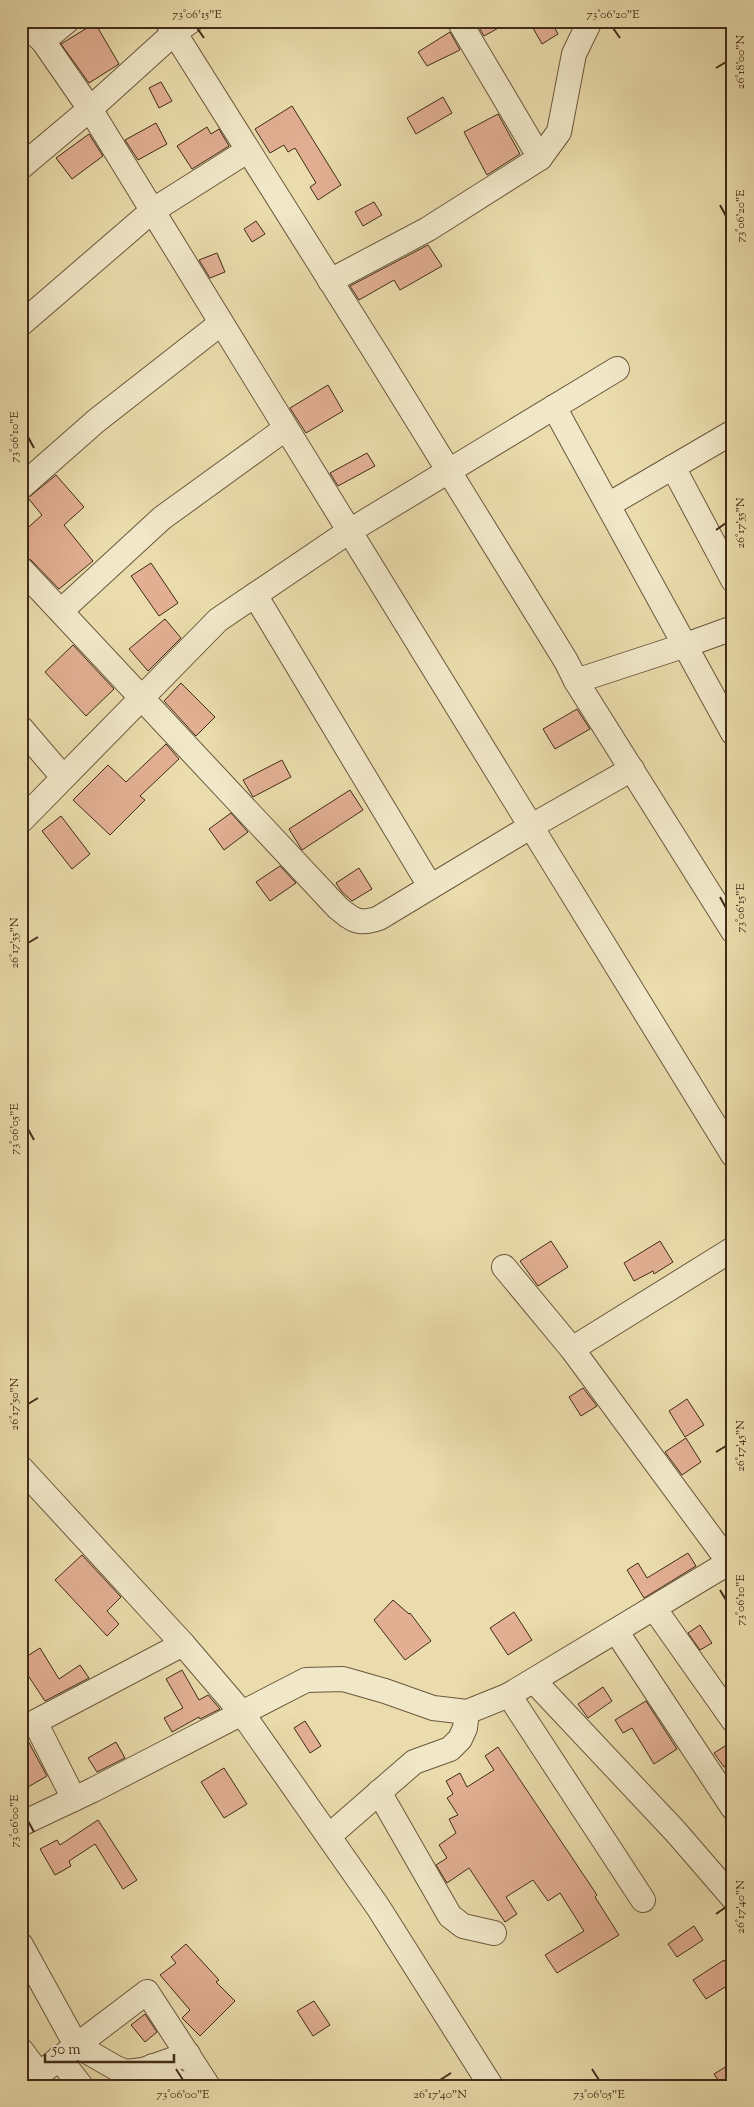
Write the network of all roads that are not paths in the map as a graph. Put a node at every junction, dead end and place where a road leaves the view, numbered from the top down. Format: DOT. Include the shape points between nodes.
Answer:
graph roads {
  1 [pos="67,21"];
  2 [pos="459,21"];
  3 [pos="590,21"];
  4 [pos="21,22"];
  5 [pos="177,25"];
  6 [pos="43,41"];
  7 [pos="90,109"];
  8 [pos="247,151"];
  9 [pos="540,158"];
  10 [pos="21,167"];
  11 [pos="152,211"];
  12 [pos="330,281"];
  13 [pos="21,324"];
  14 [pos="220,324"];
  15 [pos="617,369"];
  16 [pos="554,407"];
  17 [pos="285,430"];
  18 [pos="733,432"];
  19 [pos="673,467"];
  20 [pos="449,471"];
  21 [pos="21,487"];
  22 [pos="608,505"];
  23 [pos="348,532"];
  24 [pos="21,569"];
  25 [pos="733,580"];
  26 [pos="255,595"];
  27 [pos="61,611"];
  28 [pos="733,628"];
  29 [pos="686,646"];
  30 [pos="576,681"];
  31 [pos="142,697"];
  32 [pos="21,728"];
  33 [pos="733,733"];
  34 [pos="632,769"];
  35 [pos="64,777"];
  36 [pos="21,821"];
  37 [pos="530,827"];
  38 [pos="430,886"];
  39 [pos="733,931"];
  40 [pos="733,1156"];
  41 [pos="733,1249"];
  42 [pos="504,1266"];
  43 [pos="572,1349"];
  44 [pos="21,1468"];
  45 [pos="731,1561"];
  46 [pos="654,1608"];
  47 [pos="616,1631"];
  48 [pos="183,1644"];
  49 [pos="534,1681"];
  50 [pos="509,1695"];
  51 [pos="467,1712"];
  52 [pos="242,1713"];
  53 [pos="733,1720"];
  54 [pos="379,1792"];
  55 [pos="74,1798"];
  56 [pos="733,1808"];
  57 [pos="21,1824"];
  58 [pos="329,1836"];
  59 [pos="733,1898"];
  60 [pos="643,1900"];
  61 [pos="494,1932"];
  62 [pos="21,1945"];
  63 [pos="21,2050"];
  64 [pos="68,2052"];
  65 [pos="188,2054"];
  66 [pos="153,2066"];
  67 [pos="33,2080"];
  68 [pos="80,2086"];
  69 [pos="184,2086"];
  70 [pos="208,2086"];
  71 [pos="491,2086"];
  1 -- 6 [label="street"];
  2 -- 9 [label="street"];
  3 -- 9 [label="street" via="574,54 559,132"];
  4 -- 6 [label="street"];
  5 -- 7 [label="street"];
  5 -- 8 [label="street"];
  6 -- 7 [label="street"];
  7 -- 10 [label="street"];
  7 -- 11 [label="street"];
  8 -- 11 [label="street"];
  8 -- 12 [label="street"];
  9 -- 12 [label="street" via="428,229"];
  11 -- 13 [label="street"];
  11 -- 14 [label="street"];
  12 -- 20 [label="street"];
  14 -- 17 [label="street"];
  14 -- 21 [label="street" via="96,421"];
  15 -- 16 [label="street"];
  16 -- 20 [label="street"];
  16 -- 22 [label="street"];
  17 -- 23 [label="street"];
  17 -- 27 [label="street" via="162,518"];
  18 -- 19 [label="street"];
  19 -- 22 [label="street"];
  19 -- 25 [label="street"];
  20 -- 23 [label="street"];
  20 -- 30 [label="street"];
  22 -- 29 [label="street"];
  23 -- 26 [label="street"];
  23 -- 37 [label="street"];
  24 -- 27 [label="street"];
  26 -- 31 [label="street" via="218,620"];
  26 -- 38 [label="street"];
  27 -- 31 [label="street"];
  28 -- 29 [label="street"];
  29 -- 30 [label="street"];
  29 -- 33 [label="street"];
  30 -- 34 [label="street"];
  31 -- 35 [label="street"];
  31 -- 38 [label="street" via="353,921 368,922 379,918"];
  32 -- 35 [label="street"];
  34 -- 37 [label="street"];
  34 -- 39 [label="street"];
  35 -- 36 [label="street"];
  37 -- 38 [label="street"];
  37 -- 40 [label="street"];
  41 -- 43 [label="street"];
  42 -- 43 [label="street"];
  43 -- 45 [label="street"];
  44 -- 48 [label="street"];
  45 -- 46 [label="street"];
  46 -- 47 [label="street"];
  46 -- 53 [label="street"];
  47 -- 49 [label="street"];
  47 -- 56 [label="street"];
  48 -- 52 [label="street"];
  48 -- 55 [label="street" via="35,1722"];
  49 -- 50 [label="street"];
  49 -- 59 [label="street"];
  50 -- 51 [label="street"];
  50 -- 60 [label="street"];
  51 -- 52 [label="street" via="433,1708 343,1680 306,1680"];
  51 -- 54 [label="street" via="462,1734 450,1749 414,1762"];
  52 -- 55 [label="street"];
  52 -- 58 [label="street"];
  54 -- 58 [label="street"];
  54 -- 61 [label="street" via="450,1916 463,1926"];
  55 -- 57 [label="street"];
  58 -- 71 [label="street" via="378,1906"];
  62 -- 64 [label="street"];
  63 -- 67 [label="street"];
  64 -- 65 [label="street" via="146,1992"];
  64 -- 66 [label="street" via="126,2072"];
  64 -- 67 [label="street"];
  64 -- 68 [label="street"];
  65 -- 66 [label="street"];
  65 -- 70 [label="street"];
  66 -- 69 [label="street"];
}
